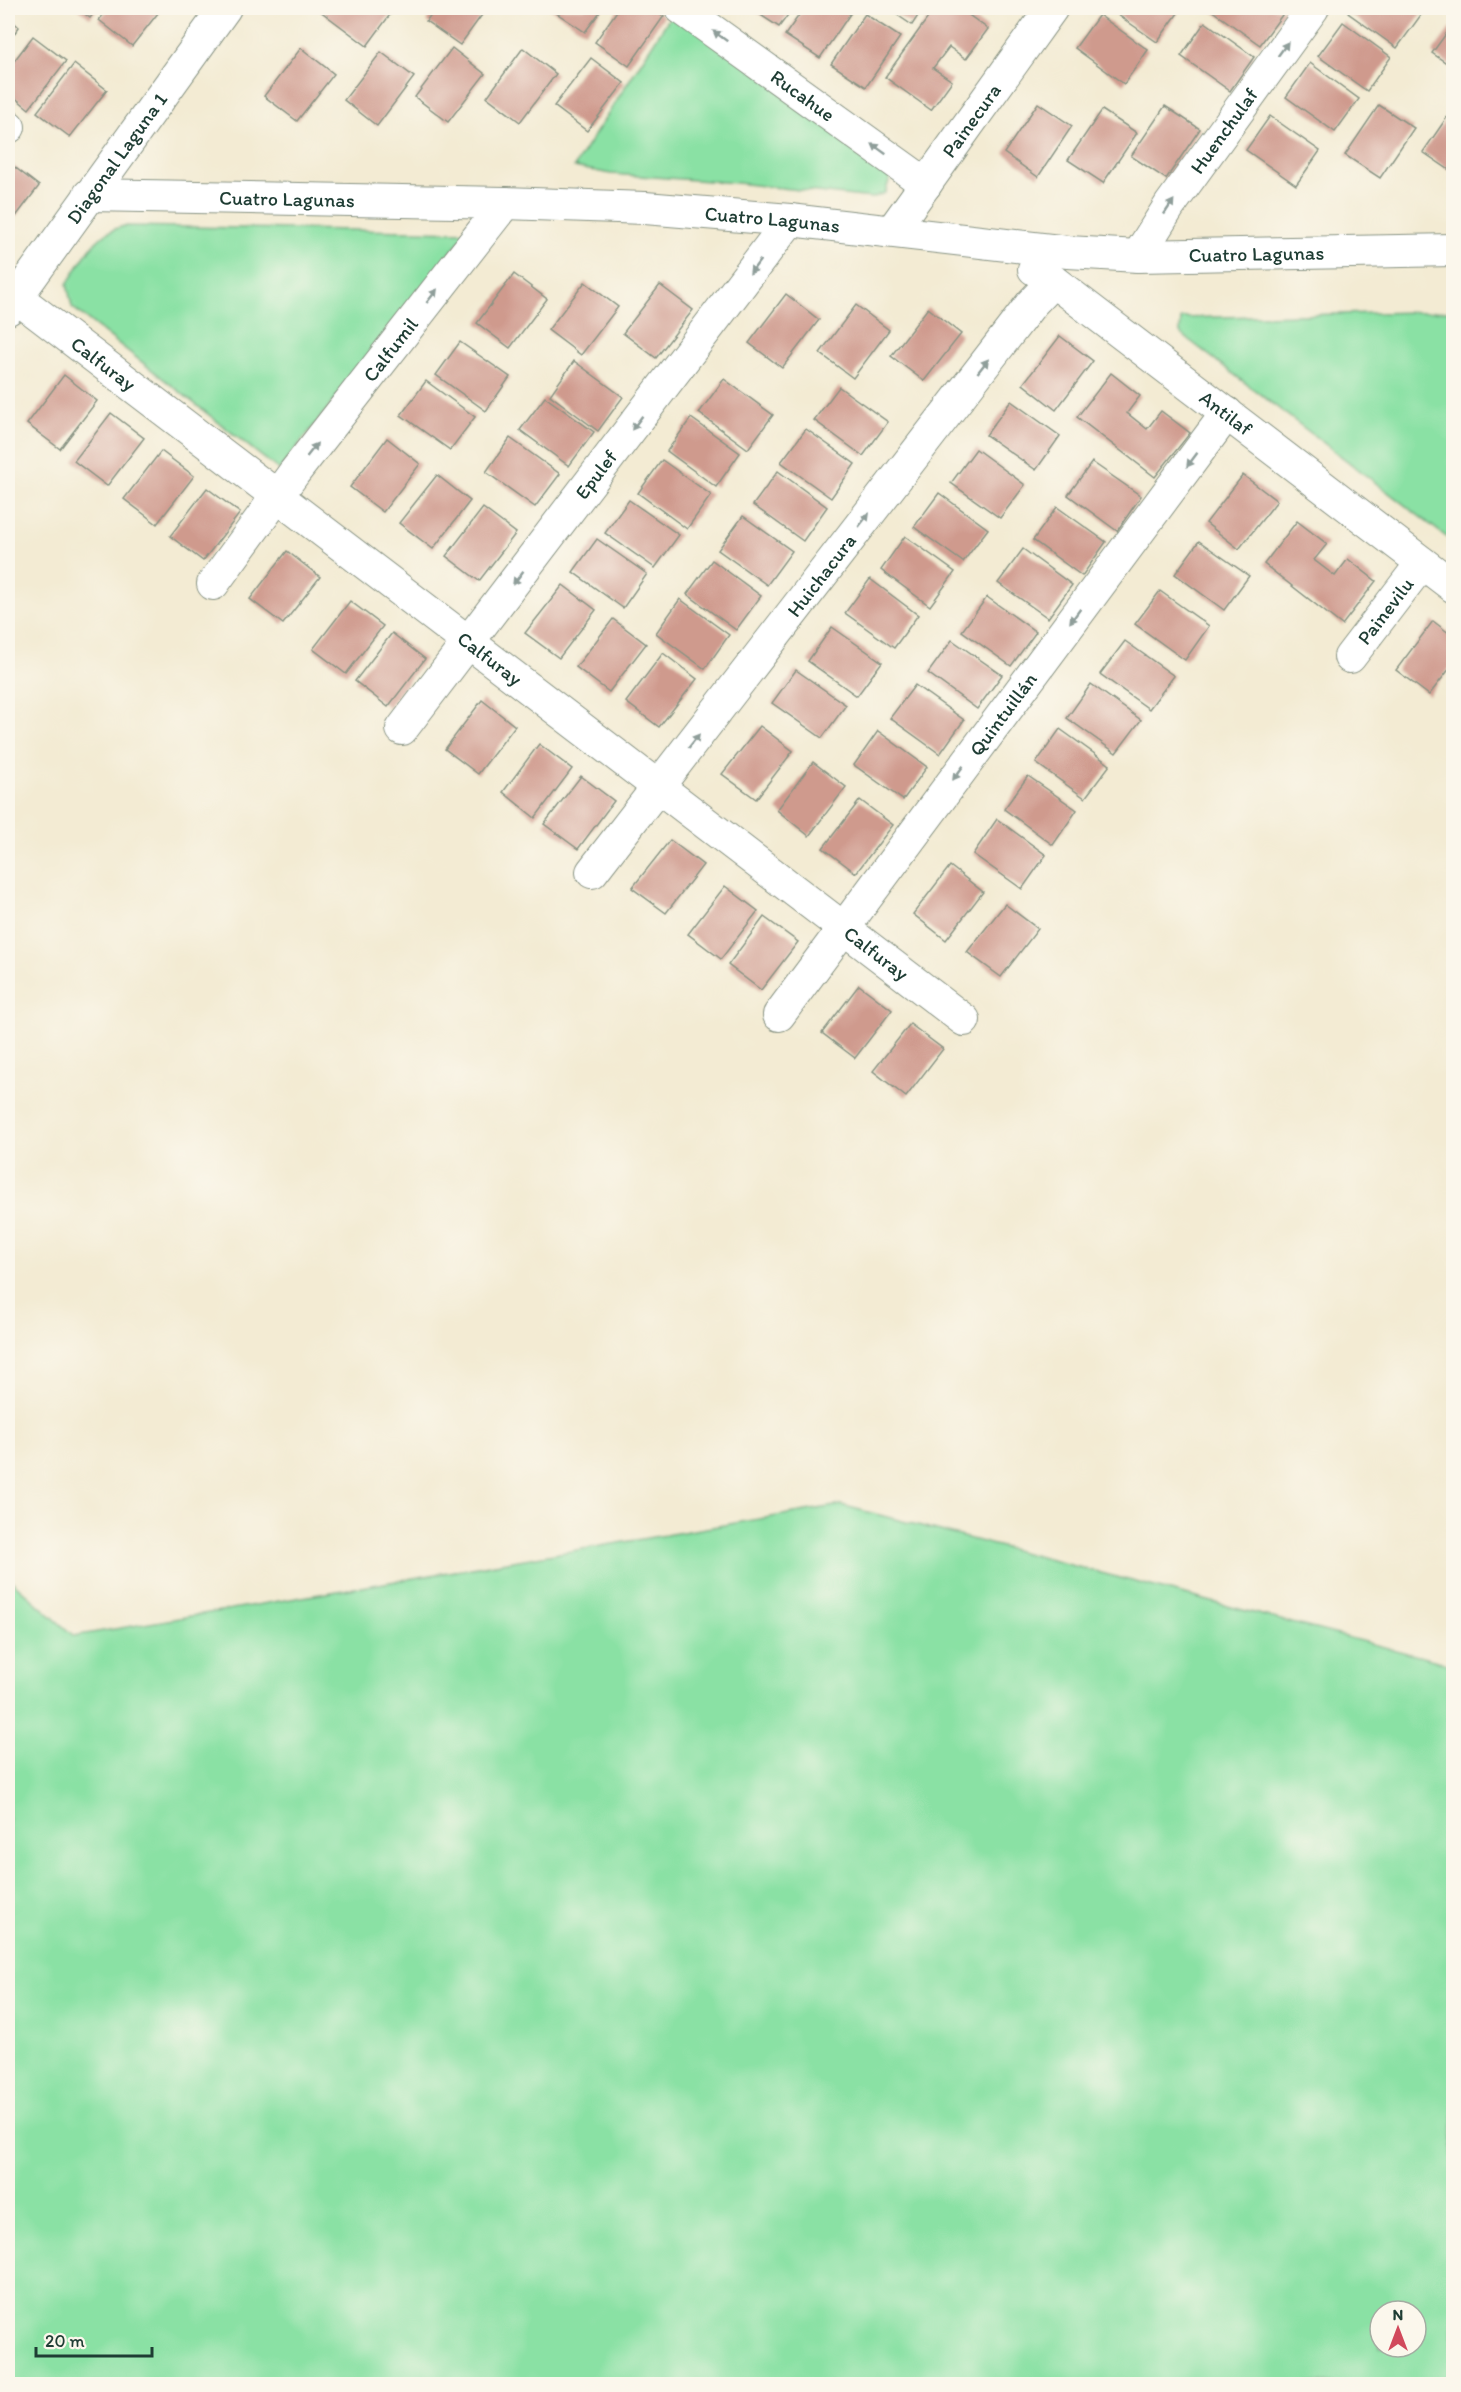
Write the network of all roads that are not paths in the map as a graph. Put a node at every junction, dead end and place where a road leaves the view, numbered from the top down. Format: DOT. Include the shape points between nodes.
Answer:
graph roads {
  1 [pos="225,8"];
  2 [pos="681,8"];
  3 [pos="1313,8"];
  4 [pos="1039,12"];
  5 [pos="926,184"];
  6 [pos="89,195"];
  7 [pos="504,203"];
  8 [pos="790,220"];
  9 [pos="892,231"];
  10 [pos="995,245"];
  11 [pos="1454,249"];
  12 [pos="1138,256"];
  13 [pos="1053,281"];
  14 [pos="12,303"];
  15 [pos="1227,413"];
  16 [pos="277,496"];
  17 [pos="1422,563"];
  18 [pos="213,584"];
  19 [pos="1454,587"];
  20 [pos="469,642"];
  21 [pos="1350,657"];
  22 [pos="402,729"];
  23 [pos="658,787"];
  24 [pos="592,872"];
  25 [pos="843,928"];
  26 [pos="779,1015"];
  27 [pos="964,1020"];
  1 -- 6 [label="street, Diagonal Laguna 1"];
  5 -- 2 [label="street, Rucahue, one-way"];
  12 -- 3 [label="street, Huenchulaf, one-way"];
  4 -- 5 [label="street, Painecura"];
  5 -- 9 [label="street, Painecura"];
  6 -- 7 [label="street, Cuatro Lagunas"];
  6 -- 14 [label="street, Diagonal Laguna 1"];
  7 -- 8 [label="street, Cuatro Lagunas"];
  16 -- 7 [label="street, Calfumil, one-way"];
  8 -- 9 [label="street, Cuatro Lagunas"];
  8 -- 20 [label="street, Epulef, one-way"];
  9 -- 10 [label="street, Cuatro Lagunas"];
  10 -- 12 [label="street, Cuatro Lagunas"];
  10 -- 13 [label="street, Antilaf"];
  11 -- 12 [label="street, Cuatro Lagunas"];
  13 -- 15 [label="street, Antilaf"];
  23 -- 13 [label="street, Huichacura, one-way" via="1032,303"];
  14 -- 16 [label="street, Calfuray"];
  15 -- 17 [label="street, Antilaf"];
  15 -- 25 [label="street, Quintuillán, one-way"];
  16 -- 18 [label="street, Calfumil"];
  16 -- 20 [label="street, Calfuray"];
  17 -- 19 [label="street, Antilaf"];
  17 -- 21 [label="street, Painevilu"];
  20 -- 22 [label="street, Epulef"];
  20 -- 23 [label="street, Calfuray"];
  23 -- 24 [label="street, Huichacura"];
  23 -- 25 [label="street, Calfuray"];
  25 -- 26 [label="street, Quintuillán"];
  25 -- 27 [label="street, Calfuray"];
}
